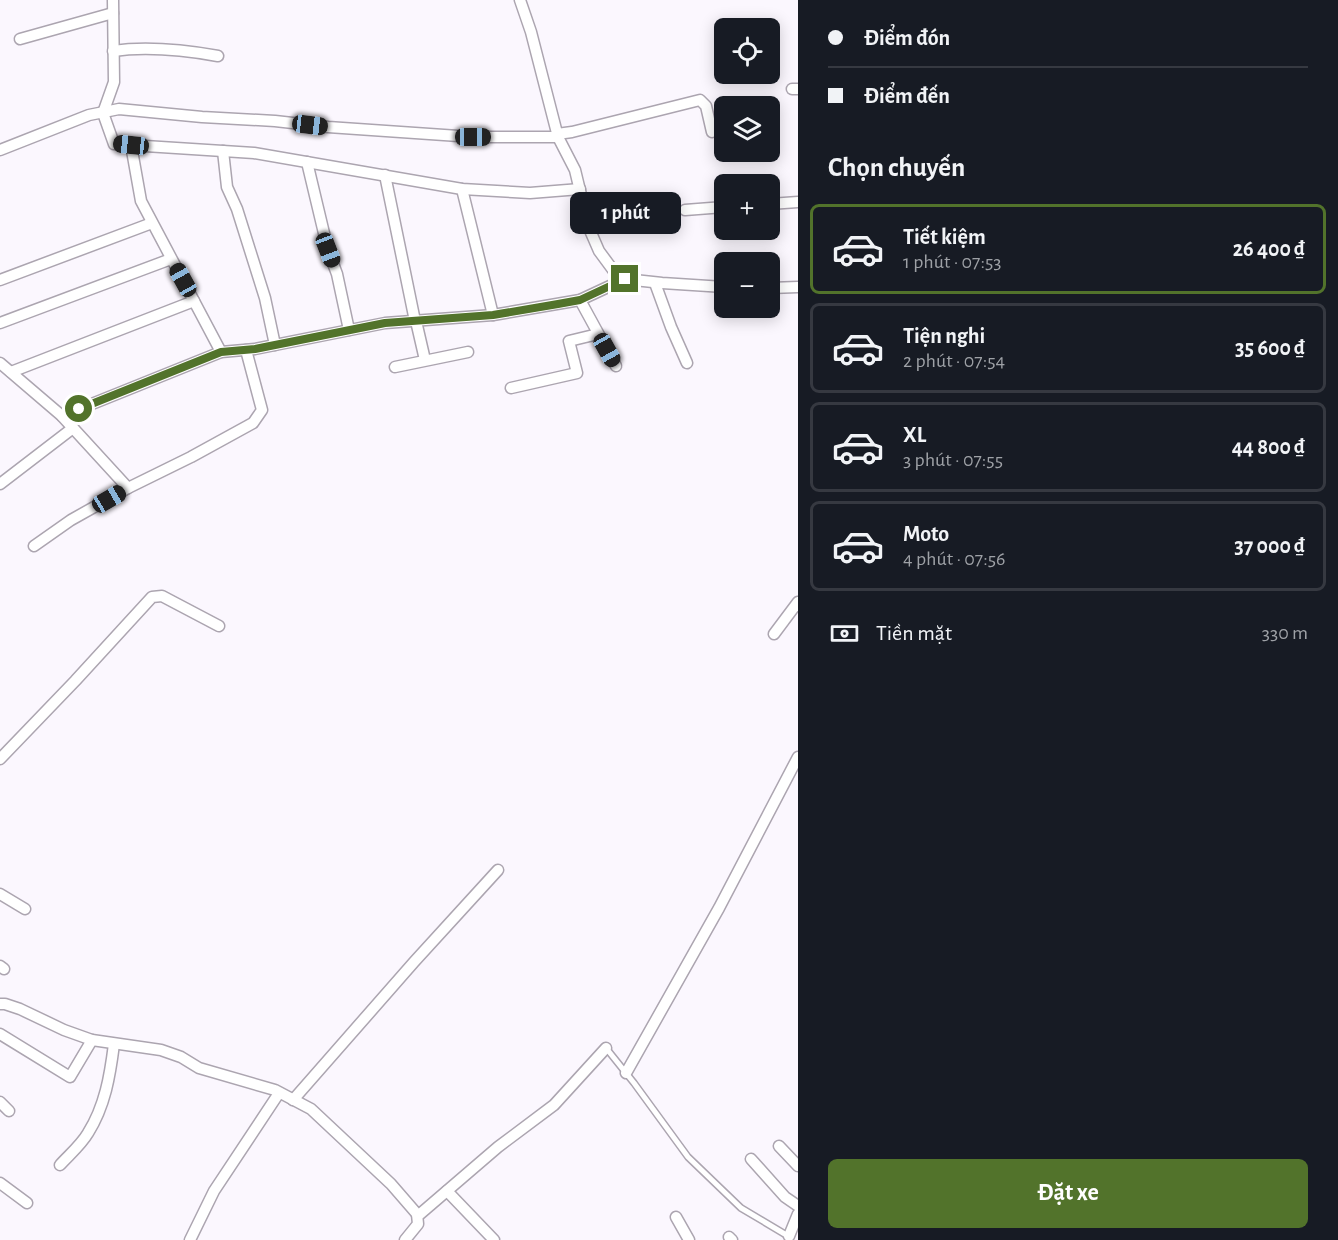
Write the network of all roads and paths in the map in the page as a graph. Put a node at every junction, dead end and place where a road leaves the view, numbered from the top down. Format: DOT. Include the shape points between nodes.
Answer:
graph roads {
  1 [pos="113,0"];
  2 [pos="520,0"];
  3 [pos="113,13"];
  4 [pos="20,39"];
  5 [pos="113,51"];
  6 [pos="218,56"];
  7 [pos="103,113"];
  8 [pos="712,132"];
  9 [pos="557,135"];
  10 [pos="131,145"];
  11 [pos="0,150"];
  12 [pos="223,151"];
  13 [pos="307,162"];
  14 [pos="385,176"];
  15 [pos="462,189"];
  16 [pos="580,189"];
  17 [pos="798,202"];
  18 [pos="780,203"];
  19 [pos="714,208"];
  20 [pos="685,210"];
  21 [pos="152,222"];
  22 [pos="171,259"];
  23 [pos="0,279"];
  24 [pos="625,279"];
  25 [pos="655,282"];
  26 [pos="714,286"];
  27 [pos="798,287"];
  28 [pos="780,288"];
  29 [pos="580,300"];
  30 [pos="195,301"];
  31 [pos="493,315"];
  32 [pos="416,321"];
  33 [pos="0,324"];
  34 [pos="349,330"];
  35 [pos="598,334"];
  36 [pos="275,345"];
  37 [pos="246,350"];
  38 [pos="221,352"];
  39 [pos="468,352"];
  40 [pos="425,360"];
  41 [pos="0,363"];
  42 [pos="687,363"];
  43 [pos="616,366"];
  44 [pos="395,367"];
  45 [pos="11,372"];
  46 [pos="511,388"];
  47 [pos="62,416"];
  48 [pos="73,428"];
  49 [pos="0,484"];
  50 [pos="128,488"];
  51 [pos="34,546"];
  52 [pos="798,602"];
  53 [pos="219,626"];
  54 [pos="774,634"];
  55 [pos="798,757"];
  56 [pos="0,759"];
  57 [pos="498,870"];
  58 [pos="0,894"];
  59 [pos="25,909"];
  60 [pos="0,1004"];
  61 [pos="0,1034"];
  62 [pos="92,1040"];
  63 [pos="114,1044"];
  64 [pos="606,1048"];
  65 [pos="626,1073"];
  66 [pos="279,1092"];
  67 [pos="293,1100"];
  68 [pos="0,1102"];
  69 [pos="9,1111"];
  70 [pos="779,1146"];
  71 [pos="751,1160"];
  72 [pos="60,1164"];
  73 [pos="798,1166"];
  74 [pos="0,1183"];
  75 [pos="447,1191"];
  76 [pos="27,1203"];
  77 [pos="798,1206"];
  78 [pos="417,1214"];
  79 [pos="798,1214"];
  80 [pos="676,1217"];
  81 [pos="788,1238"];
  82 [pos="190,1240"];
  83 [pos="405,1240"];
  84 [pos="494,1240"];
  85 [pos="689,1240"];
  1 -- 3 [label="street"];
  2 -- 9 [label="street"];
  3 -- 4 [label="street"];
  3 -- 5 [label="street"];
  5 -- 6 [label="street" via="179,50"];
  5 -- 7 [label="street" via="114,82"];
  7 -- 9 [label="street" via="118,109 473,137"];
  7 -- 10 [label="street" via="114,144"];
  7 -- 11 [label="street"];
  8 -- 9 [label="street" via="706,105 700,100"];
  9 -- 16 [label="street"];
  10 -- 12 [label="street"];
  10 -- 21 [label="street" via="141,201"];
  12 -- 13 [label="street"];
  12 -- 36 [label="street" via="227,187 265,298"];
  13 -- 14 [label="street"];
  13 -- 34 [label="street"];
  14 -- 15 [label="street"];
  14 -- 32 [label="street"];
  15 -- 16 [label="street" via="530,193"];
  15 -- 31 [label="street"];
  16 -- 24 [label="street" via="599,251"];
  17 -- 18 [label="street"];
  19 -- 20 [label="street"];
  21 -- 22 [label="street"];
  21 -- 23 [label="street"];
  22 -- 30 [label="street"];
  22 -- 33 [label="street"];
  24 -- 25 [label="street"];
  24 -- 29 [label="street"];
  25 -- 26 [label="street"];
  25 -- 42 [label="street"];
  27 -- 28 [label="street"];
  29 -- 31 [label="street"];
  29 -- 35 [label="street"];
  30 -- 38 [label="street"];
  30 -- 45 [label="street"];
  31 -- 32 [label="street"];
  32 -- 34 [label="street"];
  32 -- 40 [label="street"];
  34 -- 36 [label="street"];
  35 -- 43 [label="street"];
  35 -- 46 [label="street" via="569,341 577,373"];
  36 -- 37 [label="street"];
  37 -- 38 [label="street"];
  37 -- 50 [label="street" via="262,410 253,423"];
  38 -- 47 [label="street"];
  39 -- 40 [label="street"];
  40 -- 44 [label="street"];
  41 -- 45 [label="street"];
  45 -- 47 [label="street"];
  47 -- 48 [label="street"];
  48 -- 49 [label="street"];
  48 -- 50 [label="street"];
  50 -- 51 [label="street"];
  52 -- 54 [label="street"];
  53 -- 56 [label="street" via="162,596 152,597"];
  55 -- 65 [label="street"];
  57 -- 67 [label="street"];
  58 -- 59 [label="street"];
  60 -- 62 [label="street"];
  61 -- 62 [label="street" via="70,1077"];
  62 -- 63 [label="street"];
  63 -- 66 [label="street" via="161,1050 199,1068"];
  63 -- 72 [label="street" via="105,1099 87,1135"];
  64 -- 65 [label="lane"];
  64 -- 75 [label="street" via="554,1105"];
  65 -- 81 [label="lane" via="688,1157 715,1185 741,1208"];
  66 -- 67 [label="street"];
  66 -- 82 [label="street" via="214,1191"];
  67 -- 78 [label="street" via="337,1133"];
  68 -- 69 [label="street"];
  70 -- 73 [label="street"];
  71 -- 77 [label="street"];
  74 -- 76 [label="street"];
  75 -- 78 [label="street"];
  75 -- 84 [label="street"];
  78 -- 83 [label="street" via="418,1224"];
  79 -- 81 [label="street"];
  80 -- 85 [label="street"];
}
